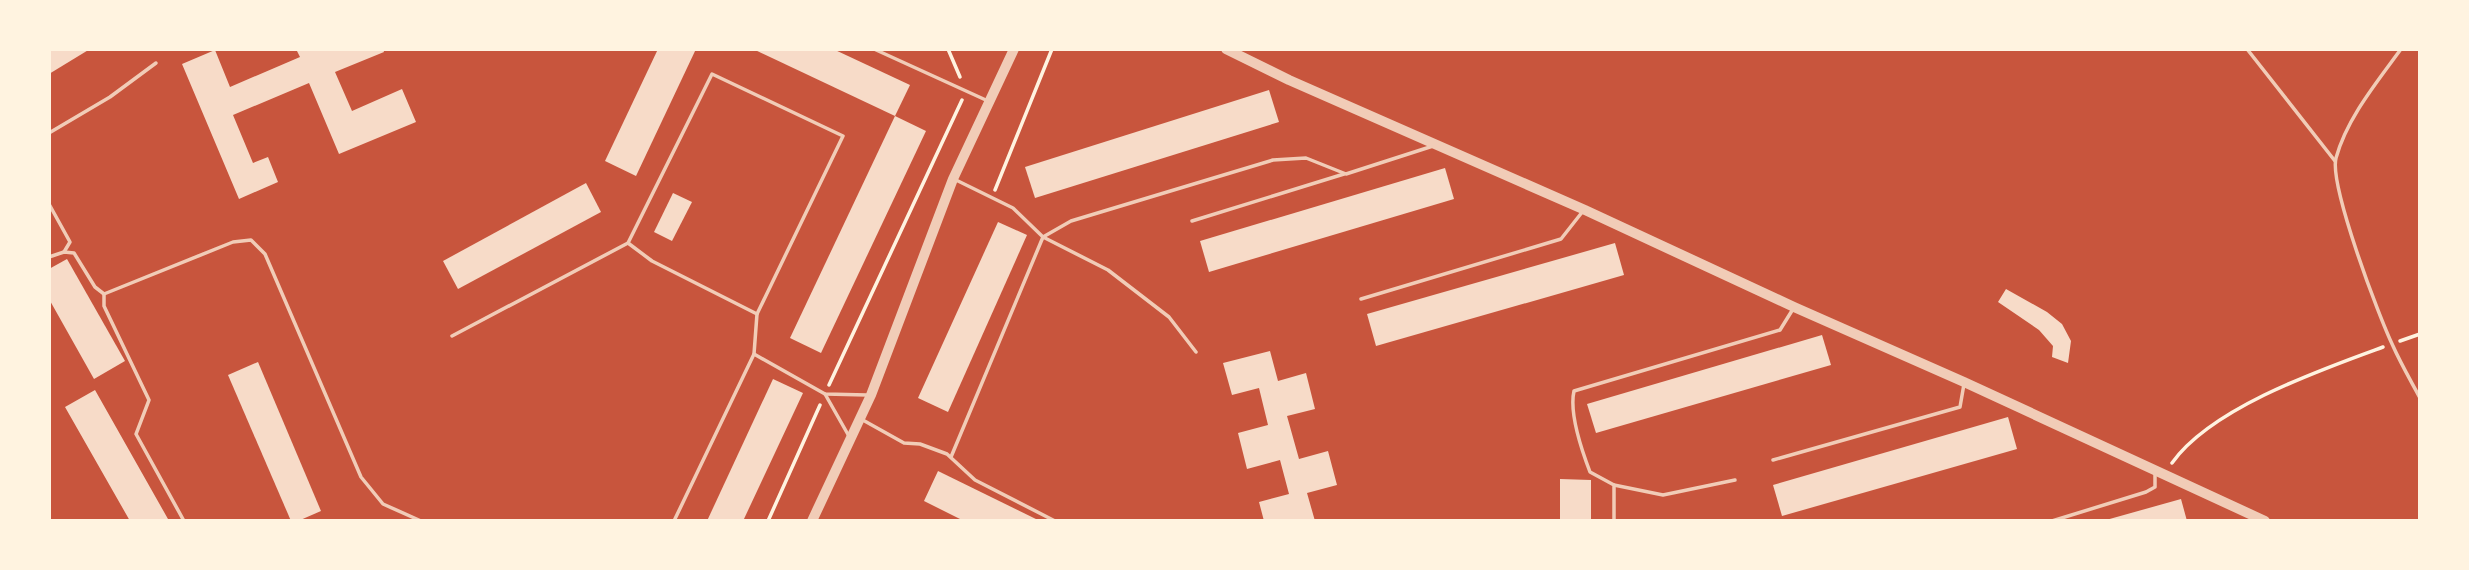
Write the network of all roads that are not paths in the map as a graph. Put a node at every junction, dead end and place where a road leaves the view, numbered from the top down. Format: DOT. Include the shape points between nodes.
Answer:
graph roads {
  1 [pos="874,49"];
  2 [pos="1014,49"];
  3 [pos="1226,49"];
  4 [pos="2247,49"];
  5 [pos="2401,49"];
  6 [pos="156,64"];
  7 [pos="990,102"];
  8 [pos="49,133"];
  9 [pos="1438,145"];
  10 [pos="2335,161"];
  11 [pos="1346,174"];
  12 [pos="954,178"];
  13 [pos="49,204"];
  14 [pos="1584,210"];
  15 [pos="1192,221"];
  16 [pos="1043,237"];
  17 [pos="628,243"];
  18 [pos="64,252"];
  19 [pos="49,257"];
  20 [pos="104,294"];
  21 [pos="1361,299"];
  22 [pos="1794,307"];
  23 [pos="757,314"];
  24 [pos="452,337"];
  25 [pos="1196,352"];
  26 [pos="754,354"];
  27 [pos="1964,382"];
  28 [pos="825,394"];
  29 [pos="871,395"];
  30 [pos="2420,398"];
  31 [pos="860,418"];
  32 [pos="850,439"];
  33 [pos="951,457"];
  34 [pos="1773,460"];
  35 [pos="2160,471"];
  36 [pos="1735,480"];
  37 [pos="1614,485"];
  38 [pos="184,521"];
  39 [pos="421,521"];
  40 [pos="674,521"];
  41 [pos="812,521"];
  42 [pos="1055,521"];
  43 [pos="1614,521"];
  44 [pos="2052,521"];
  45 [pos="2265,521"];
  1 -- 7 [label="lane"];
  2 -- 7 [label="street"];
  3 -- 9 [label="street"];
  4 -- 10 [label="lane"];
  5 -- 10 [label="lane" via="2351,121"];
  6 -- 8 [label="lane"];
  7 -- 12 [label="street"];
  9 -- 11 [label="lane"];
  9 -- 14 [label="street"];
  10 -- 30 [label="lane" via="2354,242 2392,344"];
  11 -- 15 [label="lane"];
  11 -- 16 [label="lane" via="1306,158 1273,160 1071,221"];
  12 -- 16 [label="lane" via="1013,208"];
  12 -- 29 [label="street"];
  13 -- 18 [label="lane" via="70,242"];
  14 -- 21 [label="lane" via="1561,239"];
  14 -- 22 [label="street"];
  16 -- 25 [label="lane" via="1108,270 1170,317"];
  16 -- 33 [label="lane"];
  17 -- 23 [label="lane" via="652,261"];
  17 -- 23 [label="lane" via="712,74 843,136"];
  17 -- 24 [label="lane"];
  18 -- 19 [label="lane"];
  18 -- 20 [label="lane" via="74,253"];
  20 -- 38 [label="lane" via="104,306 149,400 136,434"];
  20 -- 39 [label="lane" via="233,242 251,240 265,254 361,477 383,504"];
  22 -- 27 [label="street"];
  22 -- 37 [label="lane" via="1780,330 1574,391 1572,402 1590,472"];
  23 -- 26 [label="lane"];
  26 -- 28 [label="lane"];
  26 -- 40 [label="lane"];
  27 -- 34 [label="lane" via="1960,407"];
  27 -- 35 [label="street"];
  28 -- 29 [label="lane"];
  28 -- 32 [label="lane"];
  29 -- 31 [label="street"];
  31 -- 32 [label="street"];
  31 -- 33 [label="lane" via="904,443 920,444"];
  32 -- 41 [label="street"];
  33 -- 42 [label="lane" via="975,480"];
  35 -- 44 [label="lane" via="2155,487"];
  35 -- 45 [label="street"];
  36 -- 37 [label="lane" via="1663,495"];
  37 -- 43 [label="lane"];
}
